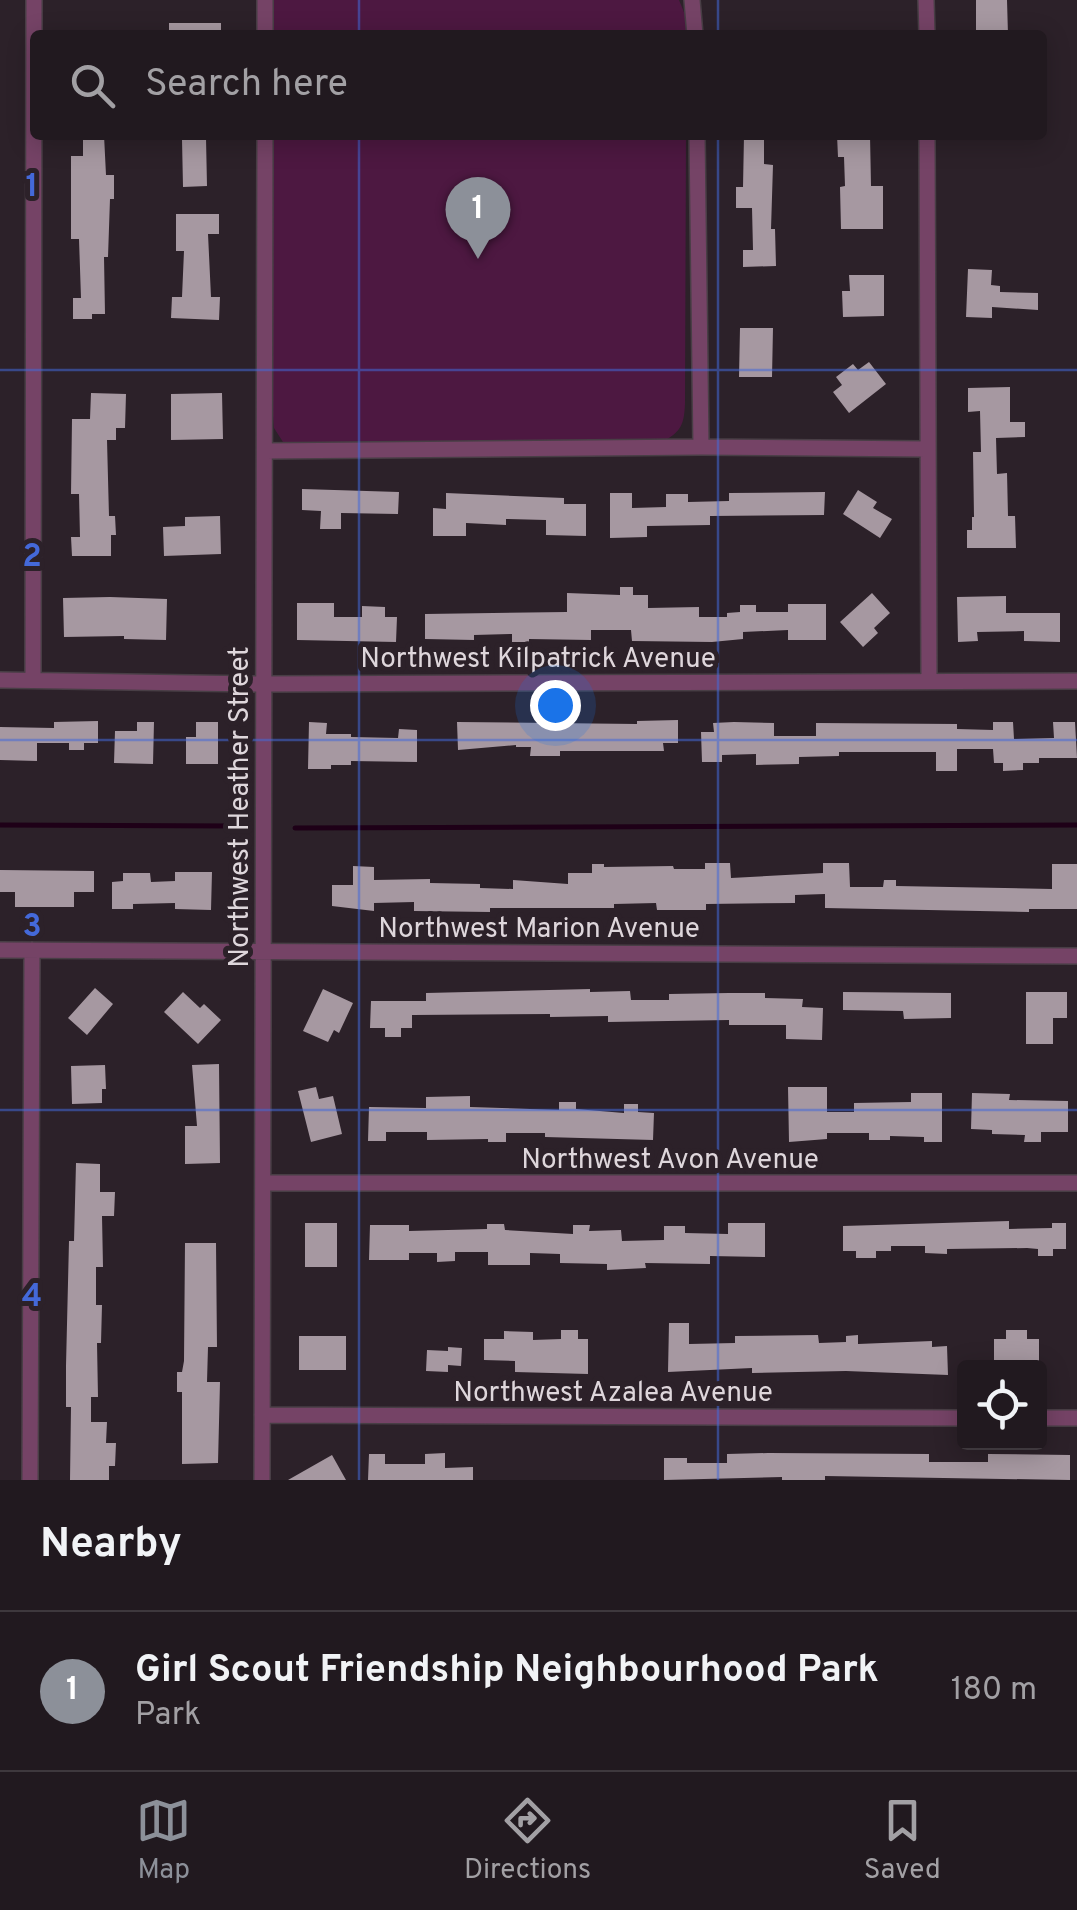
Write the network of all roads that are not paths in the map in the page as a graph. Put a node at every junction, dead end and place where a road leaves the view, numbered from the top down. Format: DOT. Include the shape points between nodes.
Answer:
graph roads {
  1 [pos="34,0"];
  2 [pos="265,0"];
  3 [pos="692,0"];
  4 [pos="926,0"];
  5 [pos="34,30"];
  6 [pos="265,30"];
  7 [pos="695,30"];
  8 [pos="926,30"];
  9 [pos="34,140"];
  10 [pos="265,140"];
  11 [pos="696,140"];
  12 [pos="927,140"];
  13 [pos="701,446"];
  14 [pos="927,449"];
  15 [pos="265,451"];
  16 [pos="0,680"];
  17 [pos="33,680"];
  18 [pos="929,680"];
  19 [pos="1077,681"];
  20 [pos="262,684"];
  21 [pos="0,950"];
  22 [pos="32,950"];
  23 [pos="262,950"];
  24 [pos="1077,956"];
  25 [pos="1077,1183"];
  26 [pos="263,1184"];
  27 [pos="262,1415"];
  28 [pos="957,1418"];
  29 [pos="1047,1418"];
  30 [pos="1077,1418"];
  31 [pos="30,1480"];
  32 [pos="262,1480"];
  1 -- 5 [label="street"];
  2 -- 6 [label="street"];
  3 -- 7 [label="street"];
  4 -- 8 [label="street"];
  9 -- 17 [label="street"];
  10 -- 15 [label="street, Northwest Heather Street"];
  11 -- 13 [label="street"];
  12 -- 14 [label="street"];
  13 -- 14 [label="street"];
  13 -- 15 [label="street"];
  14 -- 18 [label="street"];
  15 -- 20 [label="street, Northwest Heather Street"];
  16 -- 17 [label="street, Northwest Kilpatrick Avenue"];
  17 -- 20 [label="street, Northwest Kilpatrick Avenue"];
  18 -- 19 [label="street, Northwest Kilpatrick Avenue"];
  18 -- 20 [label="street, Northwest Kilpatrick Avenue"];
  20 -- 23 [label="street, Northwest Heather Street"];
  21 -- 22 [label="street, Northwest Marion Avenue"];
  22 -- 23 [label="street, Northwest Marion Avenue"];
  22 -- 31 [label="street"];
  23 -- 24 [label="street, Northwest Marion Avenue"];
  23 -- 26 [label="street, Northwest Heather Street"];
  25 -- 26 [label="street, Northwest Avon Avenue"];
  26 -- 27 [label="street, Northwest Heather Street"];
  27 -- 28 [label="street, Northwest Azalea Avenue"];
  27 -- 32 [label="street, Northwest Heather Street"];
  29 -- 30 [label="street"];
}
